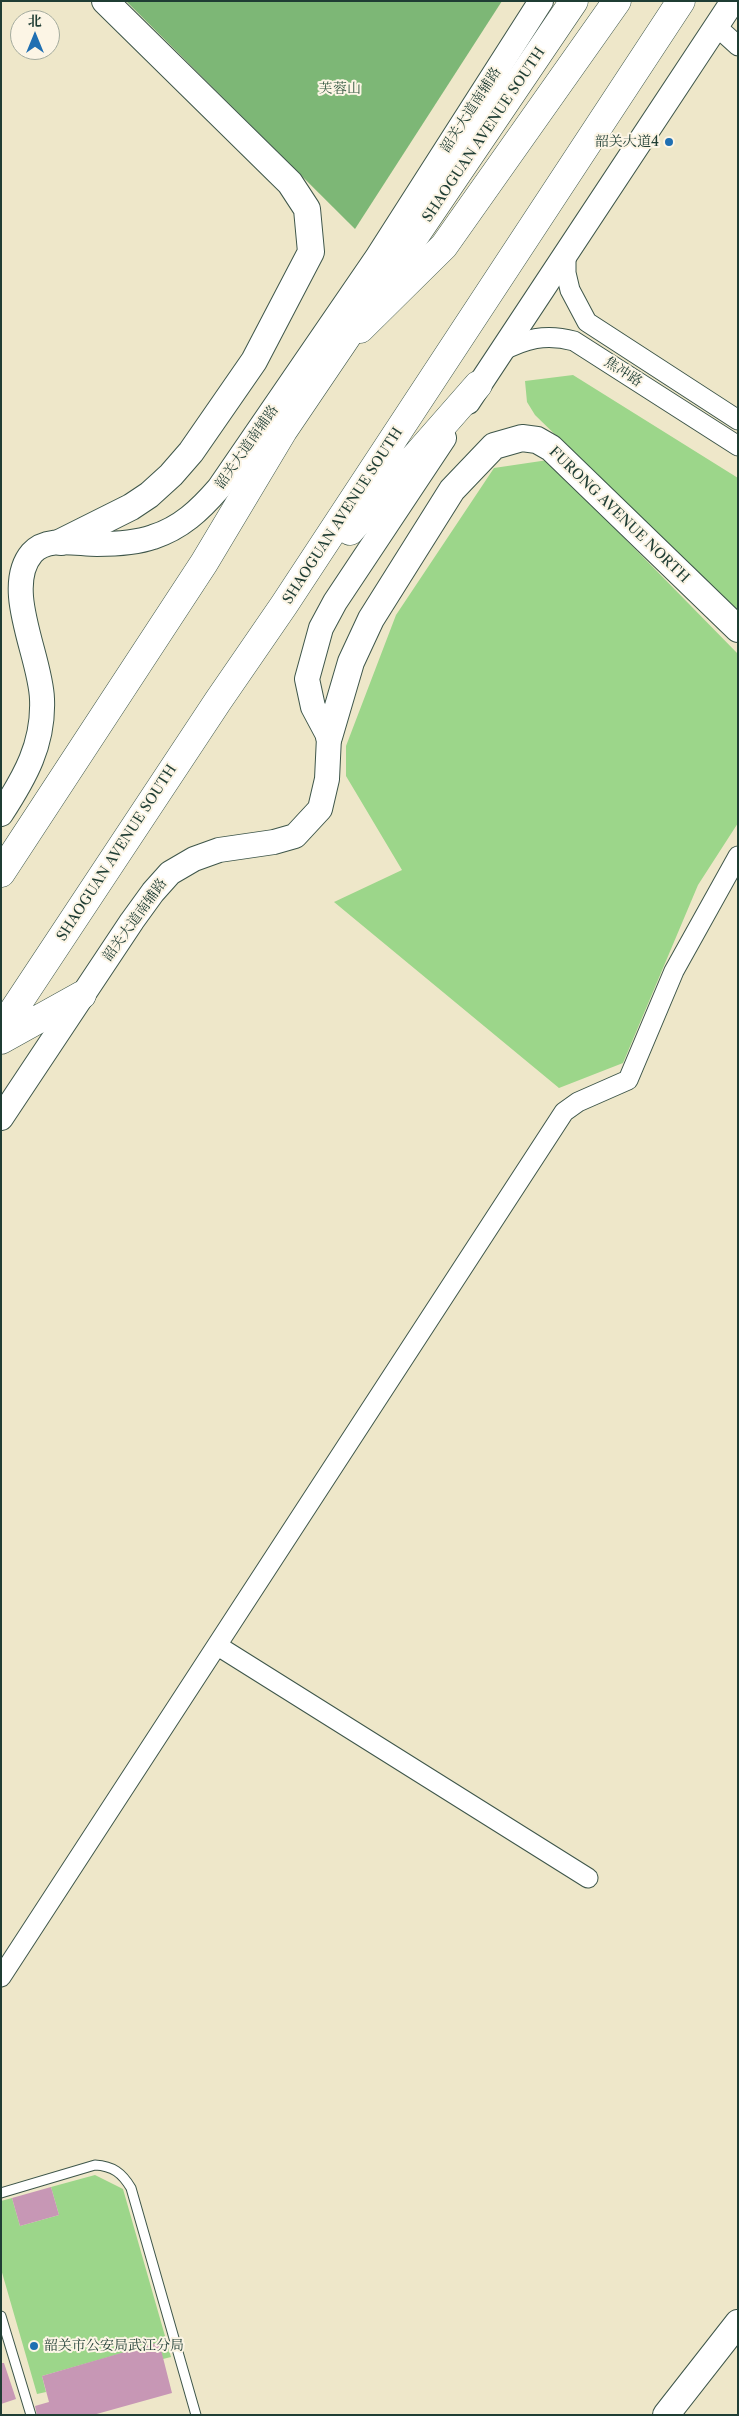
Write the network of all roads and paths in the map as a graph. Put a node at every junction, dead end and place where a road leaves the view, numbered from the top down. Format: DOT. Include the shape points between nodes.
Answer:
graph roads {
  1 [pos="105,1"];
  2 [pos="541,1"];
  3 [pos="574,1"];
  4 [pos="617,1"];
  5 [pos="681,1"];
  6 [pos="733,1"];
  7 [pos="716,26"];
  8 [pos="738,46"];
  9 [pos="566,255"];
  10 [pos="340,348"];
  11 [pos="499,353"];
  12 [pos="478,385"];
  13 [pos="738,420"];
  14 [pos="738,446"];
  15 [pos="61,542"];
  16 [pos="284,605"];
  17 [pos="738,629"];
  18 [pos="329,737"];
  19 [pos="1,814"];
  20 [pos="738,856"];
  21 [pos="1,873"];
  22 [pos="82,995"];
  23 [pos="1,1029"];
  24 [pos="1,1040"];
  25 [pos="1,1118"];
  26 [pos="218,1646"];
  27 [pos="588,1878"];
  28 [pos="1,1977"];
  29 [pos="1,2193"];
  30 [pos="1,2316"];
  31 [pos="738,2323"];
  32 [pos="31,2415"];
  33 [pos="196,2415"];
  34 [pos="666,2415"];
  1 -- 15 [label="main road" via="290,183 307,209 311,252 254,362 191,452 149,494 131,507"];
  2 -- 15 [label="street, 韶关大道南辅路" via="372,264 206,504 176,528 153,537 118,543"];
  3 -- 10 [label="main road, SHAOGUAN AVENUE SOUTH"];
  4 -- 10 [label="main road" via="444,246"];
  5 -- 16 [label="main road, SHAOGUAN AVENUE SOUTH"];
  6 -- 7 [label="street"];
  7 -- 8 [label="street"];
  7 -- 9 [label="street"];
  9 -- 11 [label="street"];
  9 -- 13 [label="street, 焦冲路" via="570,290 587,322"];
  10 -- 21 [label="main road, SHAOGUAN AVENUE SOUTH" via="283,431 204,563"];
  11 -- 12 [label="street"];
  11 -- 14 [label="street, 焦冲路" via="534,338 561,338 574,342"];
  12 -- 16 [label="main road"];
  12 -- 18 [label="street" via="335,602 322,628 307,679 313,707"];
  15 -- 19 [label="street, 韶关大道南辅路" via="34,551 21,571 21,598 42,700 38,744 25,778"];
  16 -- 23 [label="main road, SHAOGUAN AVENUE SOUTH"];
  17 -- 18 [label="main road, FURONG AVENUE NORTH" via="551,448 537,440 508,440 494,446 452,490 371,619 351,662"];
  18 -- 22 [label="street, 韶关大道南辅路" via="328,779 320,809 307,825 295,836 219,850 170,873 152,892"];
  20 -- 26 [label="street" via="674,971 628,1080 578,1102 564,1112"];
  22 -- 24 [label="main road"];
  22 -- 25 [label="street, 韶关大道南辅路"];
  26 -- 27 [label="street"];
  26 -- 28 [label="street"];
  29 -- 33 [label="lane" via="95,2165 108,2166 124,2176 131,2188"];
  30 -- 32 [label="lane"];
  31 -- 34 [label="main road"];
}
